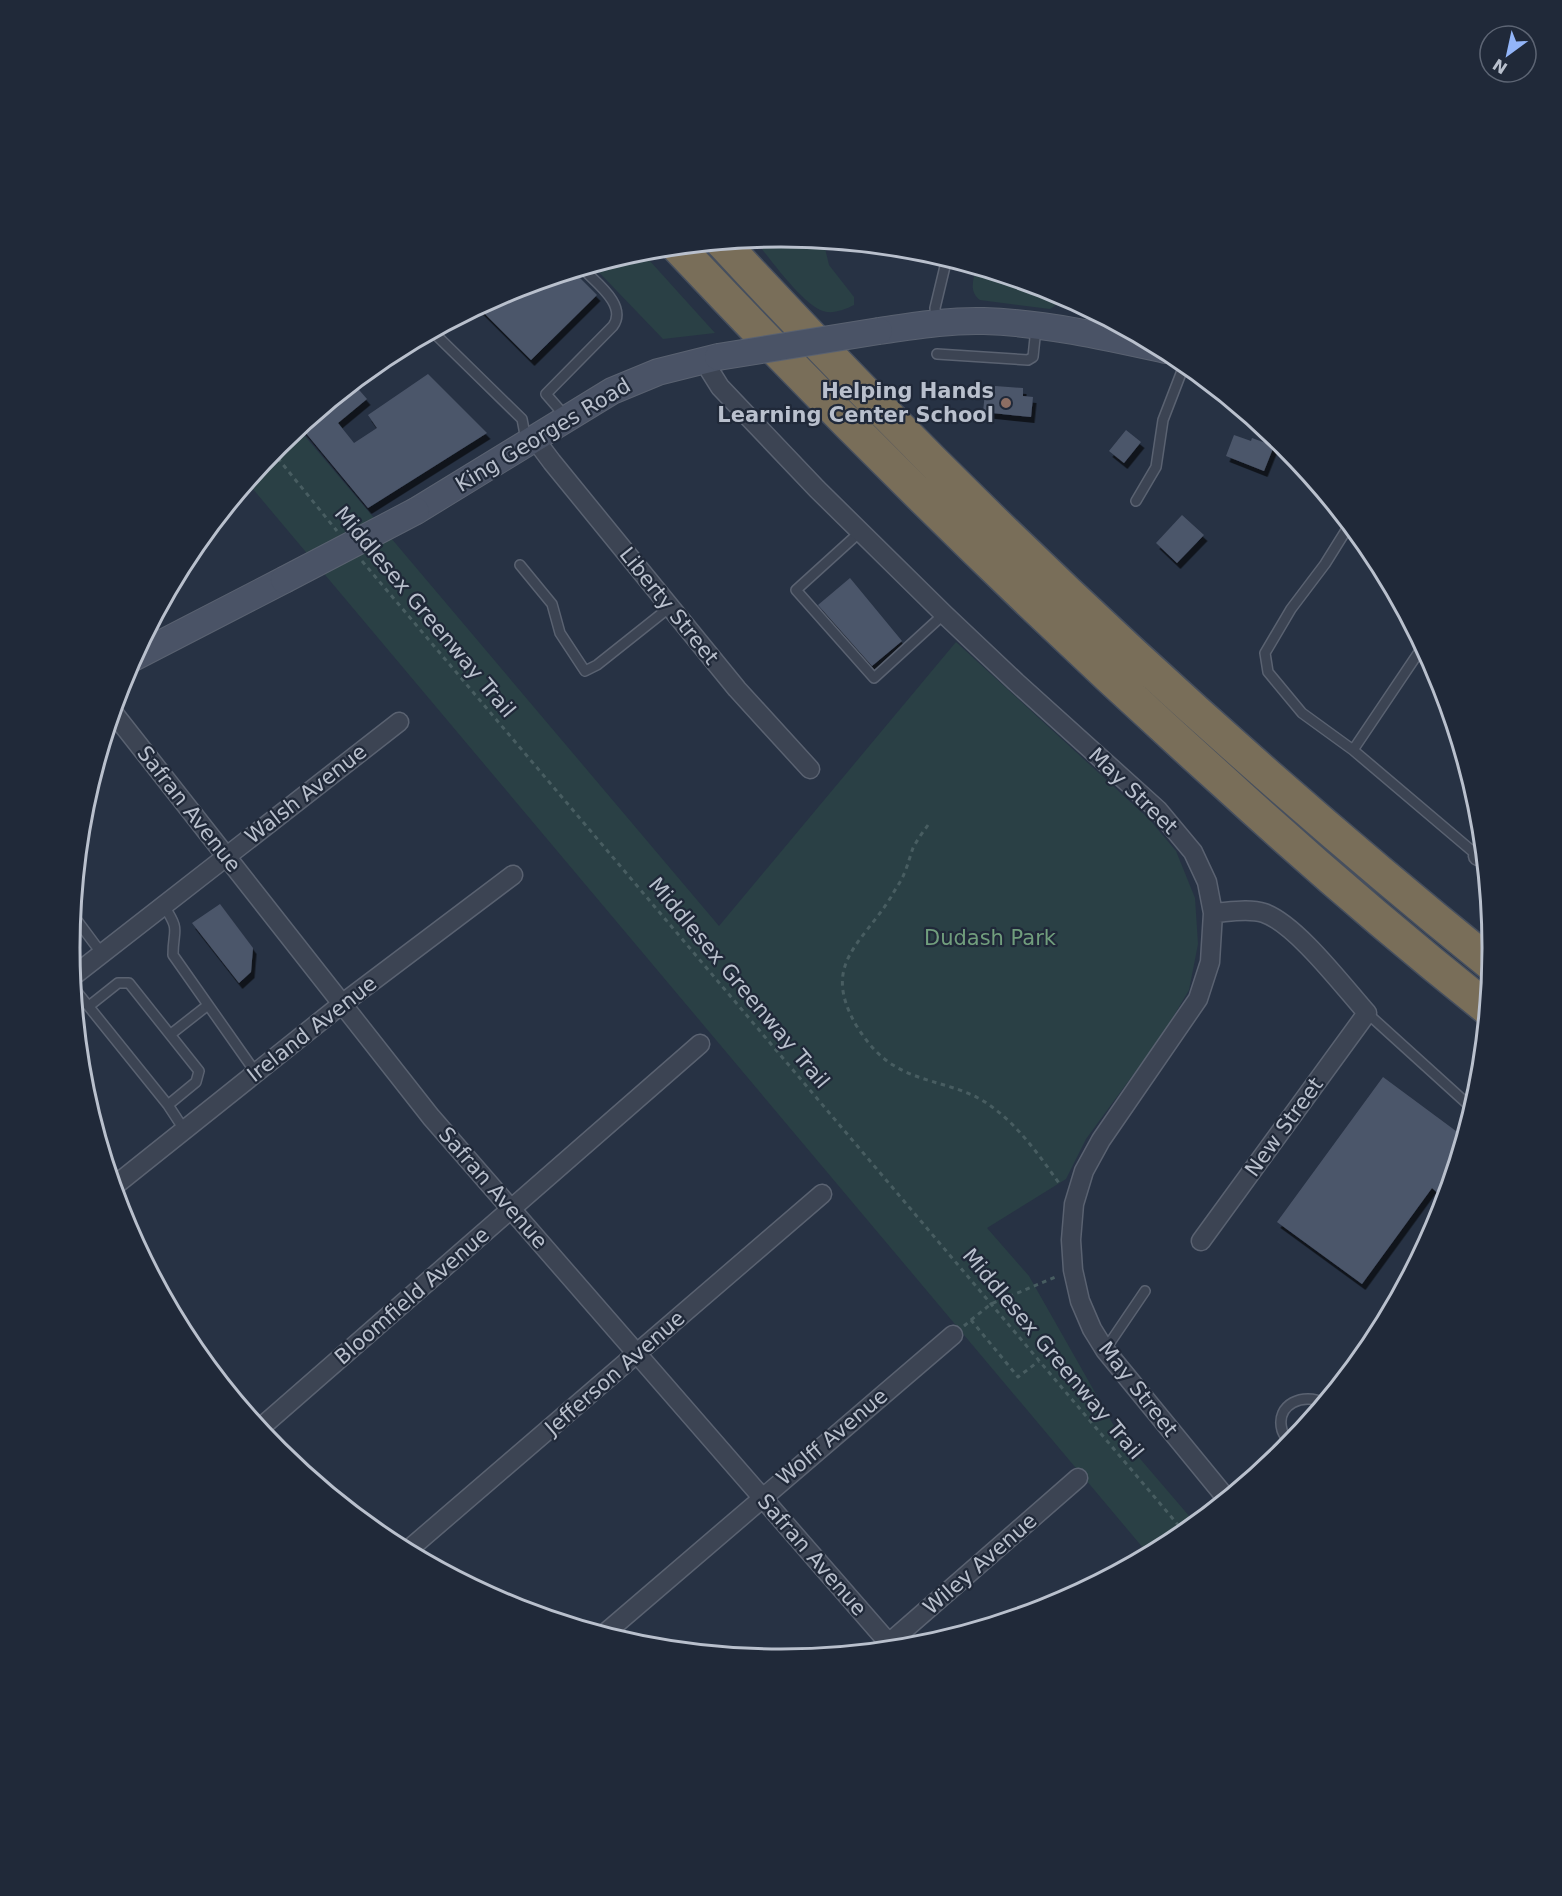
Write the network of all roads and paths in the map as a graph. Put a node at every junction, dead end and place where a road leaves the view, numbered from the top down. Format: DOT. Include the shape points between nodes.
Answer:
graph roads {
  1 [pos="728,249"];
  2 [pos="684,254"];
  3 [pos="945,266"];
  4 [pos="587,274"];
  5 [pos="936,323"];
  6 [pos="1036,326"];
  7 [pos="437,336"];
  8 [pos="1140,345"];
  9 [pos="937,354"];
  10 [pos="712,358"];
  11 [pos="1181,372"];
  12 [pos="567,418"];
  13 [pos="530,440"];
  14 [pos="278,459"];
  15 [pos="1136,501"];
  16 [pos="1345,531"];
  17 [pos="338,532"];
  18 [pos="860,532"];
  19 [pos="359,557"];
  20 [pos="520,565"];
  21 [pos="670,607"];
  22 [pos="944,614"];
  23 [pos="148,648"];
  24 [pos="1417,654"];
  25 [pos="118,719"];
  26 [pos="399,722"];
  27 [pos="1353,750"];
  28 [pos="810,769"];
  29 [pos="928,825"];
  30 [pos="1475,848"];
  31 [pos="227,857"];
  32 [pos="513,875"];
  33 [pos="164,906"];
  34 [pos="1213,913"];
  35 [pos="80,928"];
  36 [pos="102,954"];
  37 [pos="1482,956"];
  38 [pos="80,970"];
  39 [pos="1444,974"];
  40 [pos="81,998"];
  41 [pos="1480,1003"];
  42 [pos="342,1004"];
  43 [pos="208,1005"];
  44 [pos="88,1006"];
  45 [pos="1479,1009"];
  46 [pos="1367,1013"];
  47 [pos="171,1034"];
  48 [pos="700,1044"];
  49 [pos="256,1073"];
  50 [pos="1465,1102"];
  51 [pos="168,1105"];
  52 [pos="185,1131"];
  53 [pos="120,1181"];
  54 [pos="822,1194"];
  55 [pos="1074,1204"];
  56 [pos="512,1210"];
  57 [pos="1201,1241"];
  58 [pos="1073,1270"];
  59 [pos="1144,1291"];
  60 [pos="992,1304"];
  61 [pos="971,1320"];
  62 [pos="953,1335"];
  63 [pos="1104,1350"];
  64 [pos="638,1354"];
  65 [pos="1039,1361"];
  66 [pos="1317,1401"];
  67 [pos="266,1424"];
  68 [pos="1285,1436"];
  69 [pos="1078,1478"];
  70 [pos="1223,1493"];
  71 [pos="762,1497"];
  72 [pos="1179,1526"];
  73 [pos="414,1545"];
  74 [pos="610,1629"];
  75 [pos="897,1639"];
  76 [pos="883,1641"];
  1 -- 37 [label="highway" via="891,418 1084,607 1292,795"];
  2 -- 39 [label="highway" via="871,448 1046,619 1271,826"];
  3 -- 5 [label="lane" via="935,309"];
  4 -- 12 [label="lane" via="615,304 617,315 613,326 546,394"];
  5 -- 6 [label="street, King Georges Road" via="983,321"];
  5 -- 10 [label="street, King Georges Road, bridge"];
  6 -- 8 [label="street, King Georges Road"];
  6 -- 9 [label="lane" via="1033,357 1028,360"];
  7 -- 13 [label="lane" via="522,420"];
  10 -- 12 [label="street, King Georges Road" via="642,377"];
  10 -- 18 [label="street, May Street" via="715,380 726,394"];
  11 -- 15 [label="lane" via="1163,420 1156,467"];
  12 -- 13 [label="street, King Georges Road"];
  13 -- 21 [label="street, Liberty Street"];
  13 -- 23 [label="street, King Georges Road, bridge" via="416,511"];
  14 -- 17 [label="path, Middlesex Greenway Trail"];
  16 -- 27 [label="lane" via="1265,653 1268,672 1295,706"];
  18 -- 22 [label="street, May Street"];
  18 -- 22 [label="lane" via="796,590 874,678"];
  19 -- 60 [label="path, Middlesex Greenway Trail"];
  20 -- 21 [label="lane" via="552,604 560,633 585,671"];
  21 -- 28 [label="street, Liberty Street"];
  22 -- 34 [label="street, May Street" via="1158,810 1193,852 1207,882"];
  24 -- 27 [label="lane"];
  25 -- 31 [label="street, Safran Avenue"];
  26 -- 31 [label="street, Walsh Avenue"];
  27 -- 30 [label="lane"];
  29 -- 55 [label="path" via="887,904 846,962 841,985 848,1010 877,1054 892,1065 964,1092 1001,1114 1028,1140"];
  31 -- 33 [label="street, Walsh Avenue"];
  31 -- 42 [label="street, Safran Avenue"];
  32 -- 42 [label="street, Ireland Avenue"];
  33 -- 36 [label="street, Walsh Avenue"];
  33 -- 43 [label="lane" via="176,930 172,955"];
  34 -- 46 [label="street" via="1262,912 1281,921"];
  34 -- 55 [label="street, May Street" via="1210,962 1198,999 1101,1140 1084,1171"];
  35 -- 36 [label="lane"];
  36 -- 38 [label="street, Walsh Avenue"];
  39 -- 41 [label="highway"];
  39 -- 45 [label="highway"];
  40 -- 44 [label="lane"];
  42 -- 49 [label="street, Ireland Avenue"];
  42 -- 56 [label="street, Safran Avenue" via="431,1117"];
  43 -- 47 [label="lane"];
  43 -- 49 [label="lane"];
  44 -- 47 [label="lane" via="118,983 129,983"];
  44 -- 51 [label="lane"];
  46 -- 50 [label="lane"];
  46 -- 57 [label="street, New Street"];
  47 -- 51 [label="lane" via="199,1071 196,1082"];
  48 -- 56 [label="street, Bloomfield Avenue"];
  49 -- 52 [label="street, Ireland Avenue"];
  51 -- 52 [label="lane"];
  52 -- 53 [label="street, Ireland Avenue"];
  54 -- 64 [label="street, Jefferson Avenue"];
  55 -- 58 [label="street, May Street"];
  56 -- 64 [label="street, Safran Avenue"];
  56 -- 67 [label="street, Bloomfield Avenue"];
  58 -- 60 [label="path"];
  58 -- 63 [label="street, May Street" via="1080,1301"];
  59 -- 63 [label="lane"];
  60 -- 61 [label="path"];
  60 -- 65 [label="path, Middlesex Greenway Trail"];
  61 -- 62 [label="path"];
  61 -- 65 [label="path" via="1018,1377"];
  62 -- 71 [label="street, Wolff Avenue"];
  63 -- 70 [label="street, May Street"];
  64 -- 71 [label="street, Safran Avenue"];
  64 -- 73 [label="street, Jefferson Avenue"];
  65 -- 72 [label="path, Middlesex Greenway Trail"];
  66 -- 68 [label="lane" via="1293,1401 1282,1415"];
  69 -- 75 [label="street, Wiley Avenue"];
  71 -- 74 [label="street, Wolff Avenue"];
  71 -- 76 [label="street, Safran Avenue"];
}
